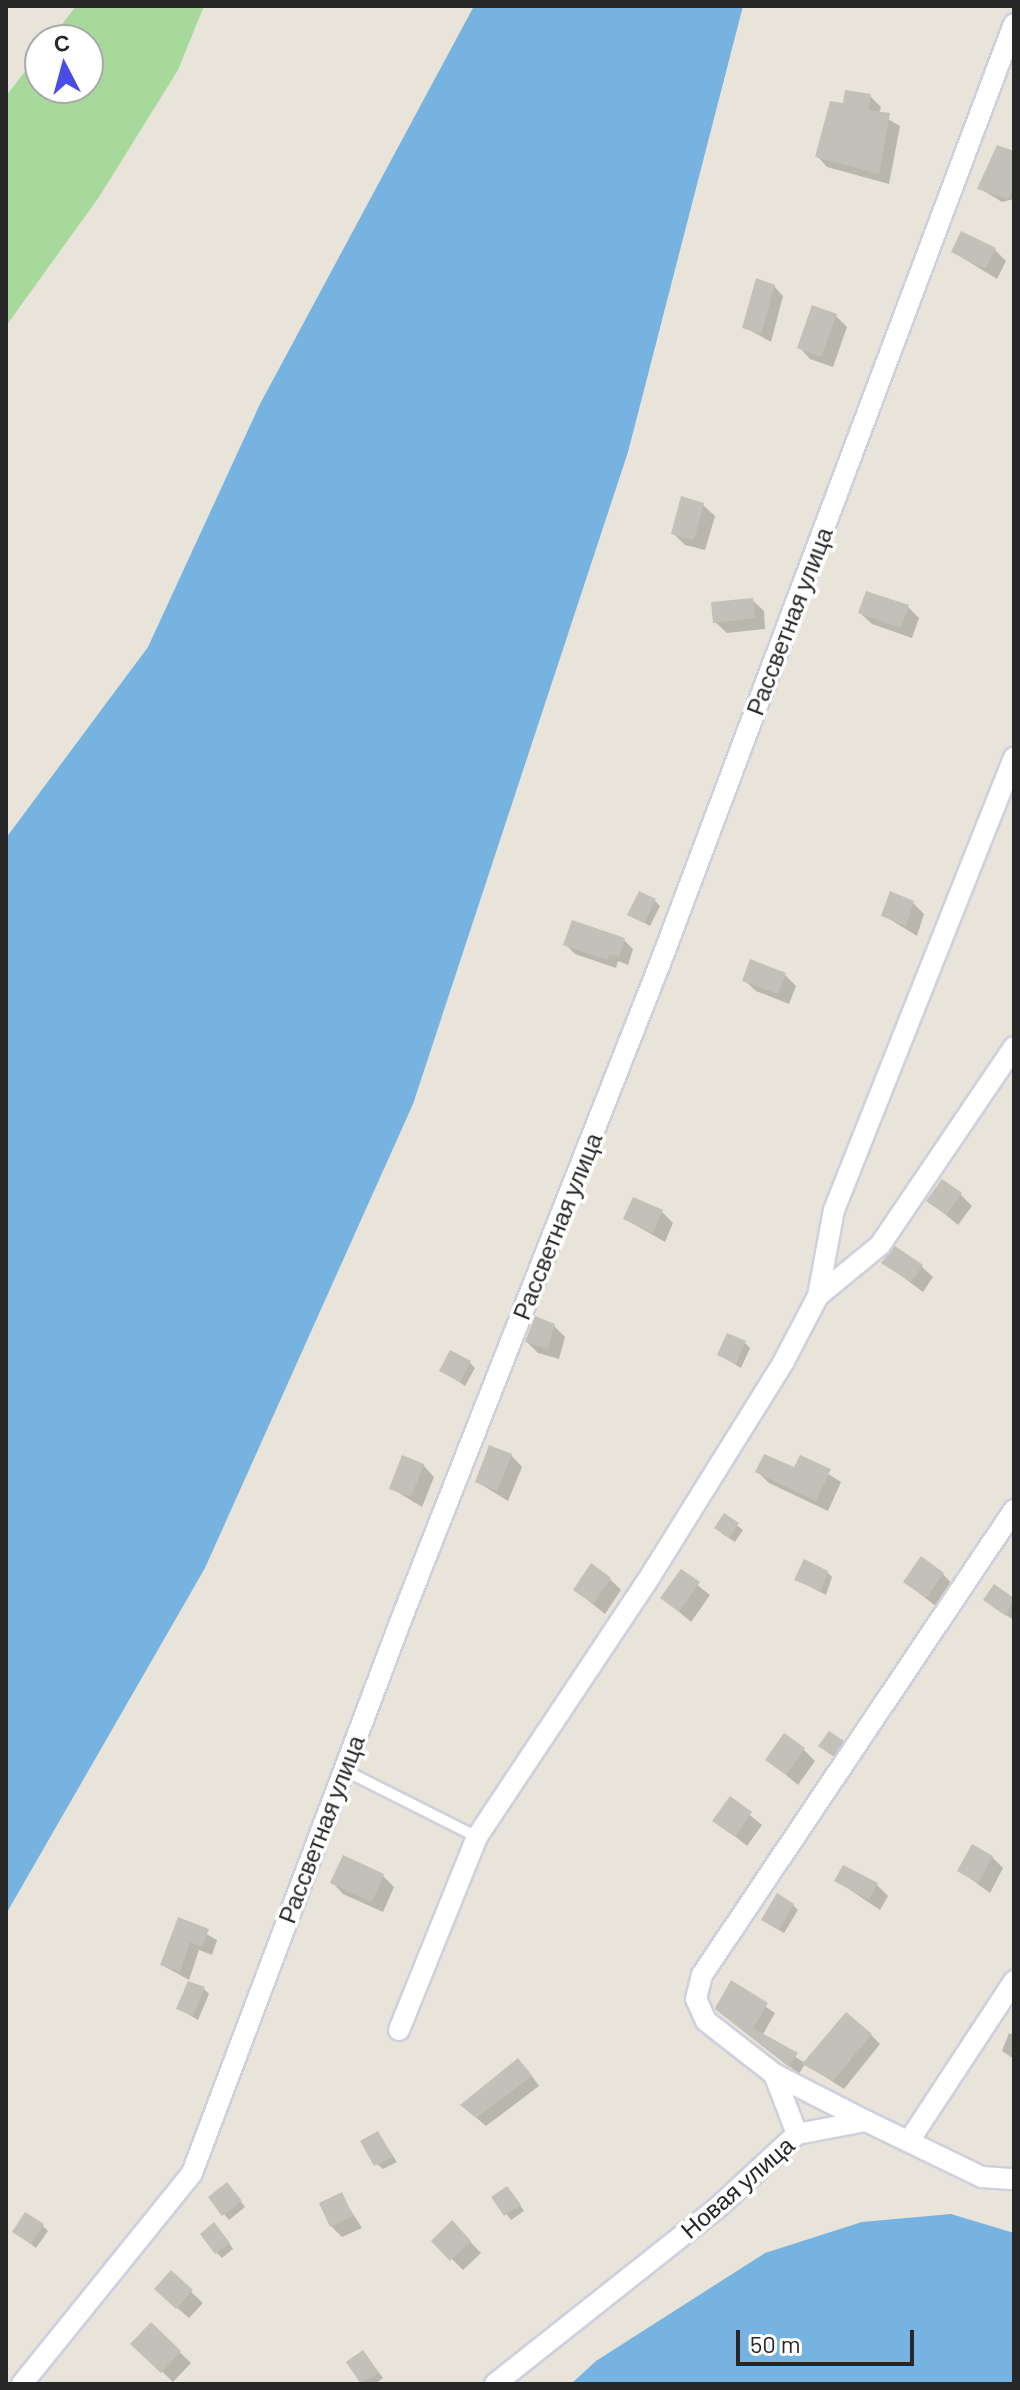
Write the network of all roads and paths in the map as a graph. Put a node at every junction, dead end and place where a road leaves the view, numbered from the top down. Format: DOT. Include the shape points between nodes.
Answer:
graph roads {
  1 [pos="1014,24"];
  2 [pos="1014,758"];
  3 [pos="1014,1047"];
  4 [pos="818,1296"];
  5 [pos="1014,1510"];
  6 [pos="344,1770"];
  7 [pos="477,1837"];
  8 [pos="1014,1981"];
  9 [pos="399,2030"];
  10 [pos="774,2074"];
  11 [pos="866,2121"];
  12 [pos="797,2134"];
  13 [pos="911,2138"];
  14 [pos="1014,2179"];
  15 [pos="22,2384"];
  16 [pos="495,2384"];
  1 -- 6 [label="street, Рассветная улица" via="661,961"];
  2 -- 4 [label="street" via="834,1210"];
  3 -- 4 [label="street" via="880,1245"];
  4 -- 7 [label="street" via="784,1361 646,1583"];
  5 -- 10 [label="street" via="702,1975 696,1999 706,2021"];
  6 -- 7 [label="lane"];
  6 -- 15 [label="street, Рассветная улица" via="192,2173"];
  7 -- 9 [label="street"];
  8 -- 13 [label="street"];
  10 -- 11 [label="street"];
  10 -- 12 [label="street"];
  11 -- 12 [label="street, Новая улица"];
  11 -- 13 [label="street"];
  12 -- 16 [label="street, Новая улица" via="716,2209"];
  13 -- 14 [label="street" via="942,2160 982,2177"];
}
